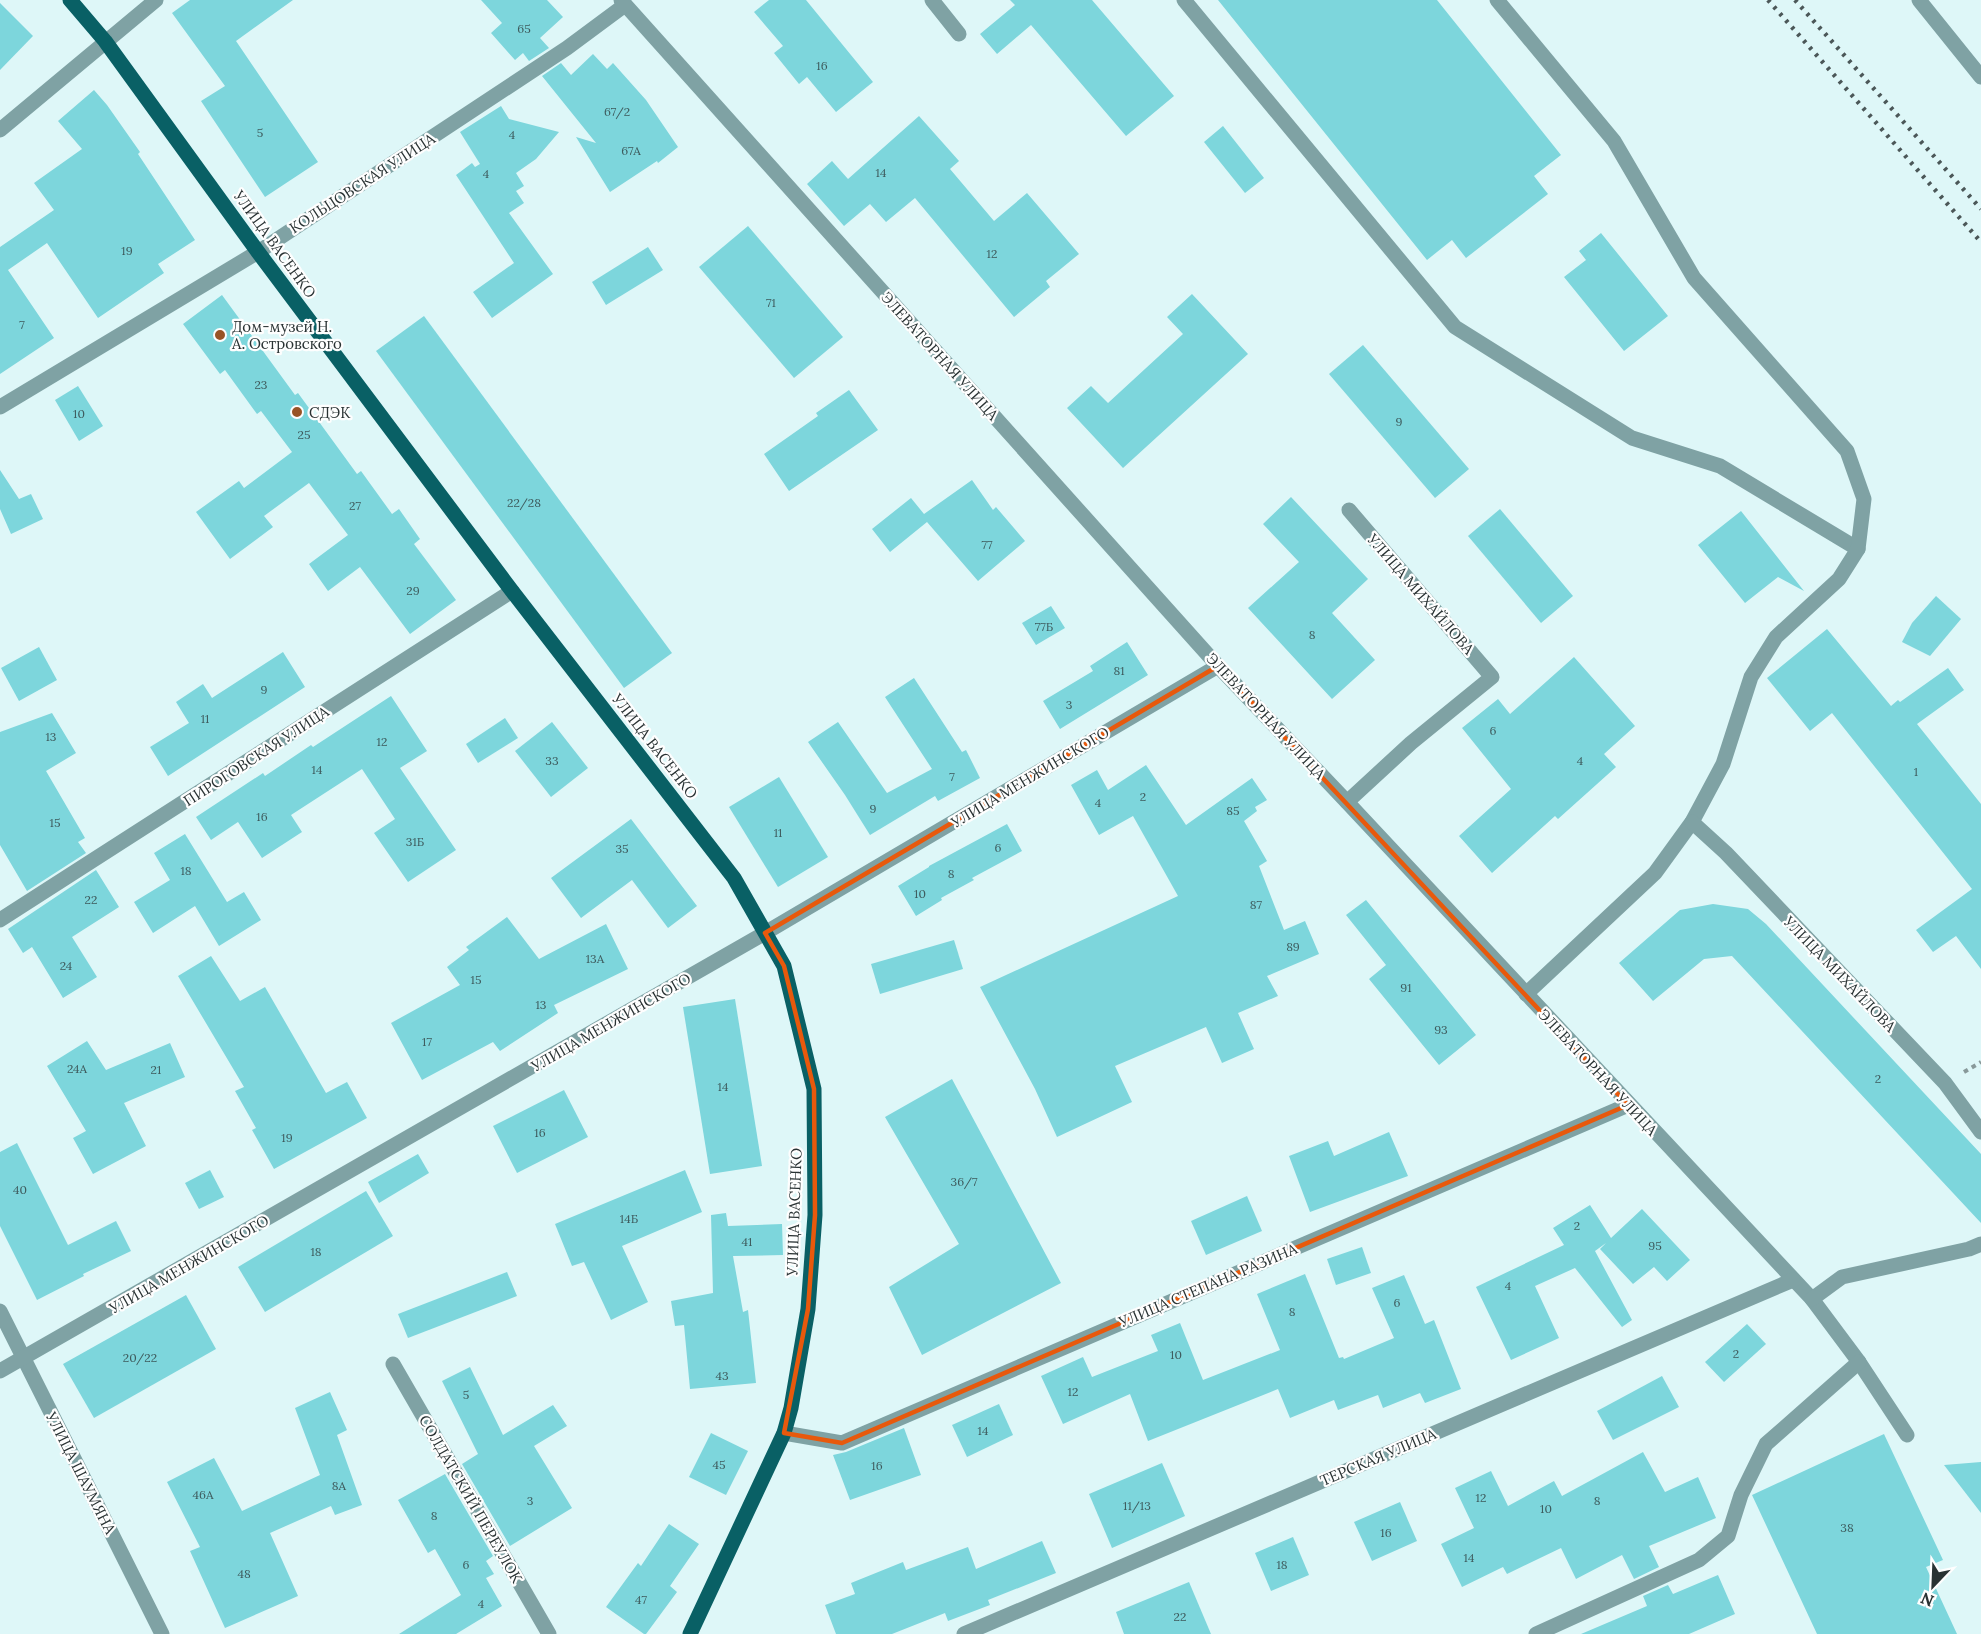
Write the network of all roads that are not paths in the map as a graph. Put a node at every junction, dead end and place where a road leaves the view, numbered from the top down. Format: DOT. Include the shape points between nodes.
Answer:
graph roads {
  1 [pos="70,0"];
  2 [pos="156,0"];
  3 [pos="932,0"];
  4 [pos="1184,0"];
  5 [pos="1497,0"];
  6 [pos="1919,0"];
  7 [pos="623,2"];
  8 [pos="959,34"];
  9 [pos="105,41"];
  10 [pos="1981,77"];
  11 [pos="0,130"];
  12 [pos="258,252"];
  13 [pos="0,407"];
  14 [pos="1349,510"];
  15 [pos="1858,549"];
  16 [pos="512,591"];
  17 [pos="1218,666"];
  18 [pos="1347,801"];
  19 [pos="1692,822"];
  20 [pos="0,920"];
  21 [pos="765,933"];
  22 [pos="1526,994"];
  23 [pos="1628,1105"];
  24 [pos="1981,1132"];
  25 [pos="1981,1244"];
  26 [pos="1793,1280"];
  27 [pos="1812,1299"];
  28 [pos="0,1311"];
  29 [pos="24,1359"];
  30 [pos="1859,1362"];
  31 [pos="393,1364"];
  32 [pos="0,1371"];
  33 [pos="784,1433"];
  34 [pos="1907,1435"];
  35 [pos="162,1634"];
  36 [pos="549,1634"];
  37 [pos="690,1634"];
  38 [pos="963,1634"];
  39 [pos="1536,1634"];
  1 -- 9 [label="main road, УЛИЦА ВАСЕНКО"];
  2 -- 9 [label="street"];
  3 -- 8 [label="street"];
  4 -- 15 [label="street" via="1455,327 1632,438 1720,466"];
  5 -- 15 [label="street" via="1614,141 1694,278 1847,450 1864,499"];
  6 -- 10 [label="street"];
  7 -- 12 [label="street, КОЛЬЦОВСКАЯ УЛИЦА" via="567,48"];
  7 -- 17 [label="street, ЭЛЕВАТОРНАЯ УЛИЦА"];
  9 -- 11 [label="street"];
  9 -- 12 [label="main road, УЛИЦА ВАСЕНКО"];
  12 -- 13 [label="street, КОЛЬЦОВСКАЯ УЛИЦА"];
  12 -- 16 [label="main road, УЛИЦА ВАСЕНКО"];
  14 -- 18 [label="street, УЛИЦА МИХАЙЛОВА" via="1492,677"];
  15 -- 19 [label="street" via="1839,579 1776,637 1751,676 1723,764"];
  16 -- 20 [label="street, ПИРОГОВСКАЯ УЛИЦА"];
  16 -- 21 [label="main road, УЛИЦА ВАСЕНКО" via="734,878"];
  17 -- 18 [label="street, ЭЛЕВАТОРНАЯ УЛИЦА"];
  17 -- 21 [label="street, УЛИЦА МЕНЖИНСКОГО"];
  18 -- 22 [label="street, ЭЛЕВАТОРНАЯ УЛИЦА"];
  19 -- 22 [label="street" via="1655,873"];
  19 -- 24 [label="street, УЛИЦА МИХАЙЛОВА" via="1734,861 1945,1083"];
  21 -- 29 [label="street, УЛИЦА МЕНЖИНСКОГО"];
  21 -- 33 [label="main road, УЛИЦА ВАСЕНКО" via="784,966 814,1089 815,1215 808,1309"];
  22 -- 23 [label="street, ЭЛЕВАТОРНАЯ УЛИЦА"];
  23 -- 26 [label="street, ЭЛЕВАТОРНАЯ УЛИЦА"];
  23 -- 33 [label="street, УЛИЦА СТЕПАНА РАЗИНА" via="842,1443"];
  25 -- 27 [label="street" via="1842,1277"];
  26 -- 27 [label="street, ЭЛЕВАТОРНАЯ УЛИЦА"];
  26 -- 38 [label="street, ТЕРСКАЯ УЛИЦА"];
  27 -- 30 [label="street, ЭЛЕВАТОРНАЯ УЛИЦА"];
  28 -- 29 [label="street, УЛИЦА ШАУМЯНА"];
  29 -- 32 [label="street, УЛИЦА МЕНЖИНСКОГО"];
  29 -- 35 [label="street, УЛИЦА ШАУМЯНА"];
  30 -- 34 [label="street, ЭЛЕВАТОРНАЯ УЛИЦА"];
  30 -- 39 [label="street" via="1766,1444 1741,1496 1728,1536 1699,1560"];
  31 -- 36 [label="street, СОЛДАТСКИЙ ПЕРЕУЛОК"];
  33 -- 37 [label="main road, УЛИЦА ВАСЕНКО"];
}
